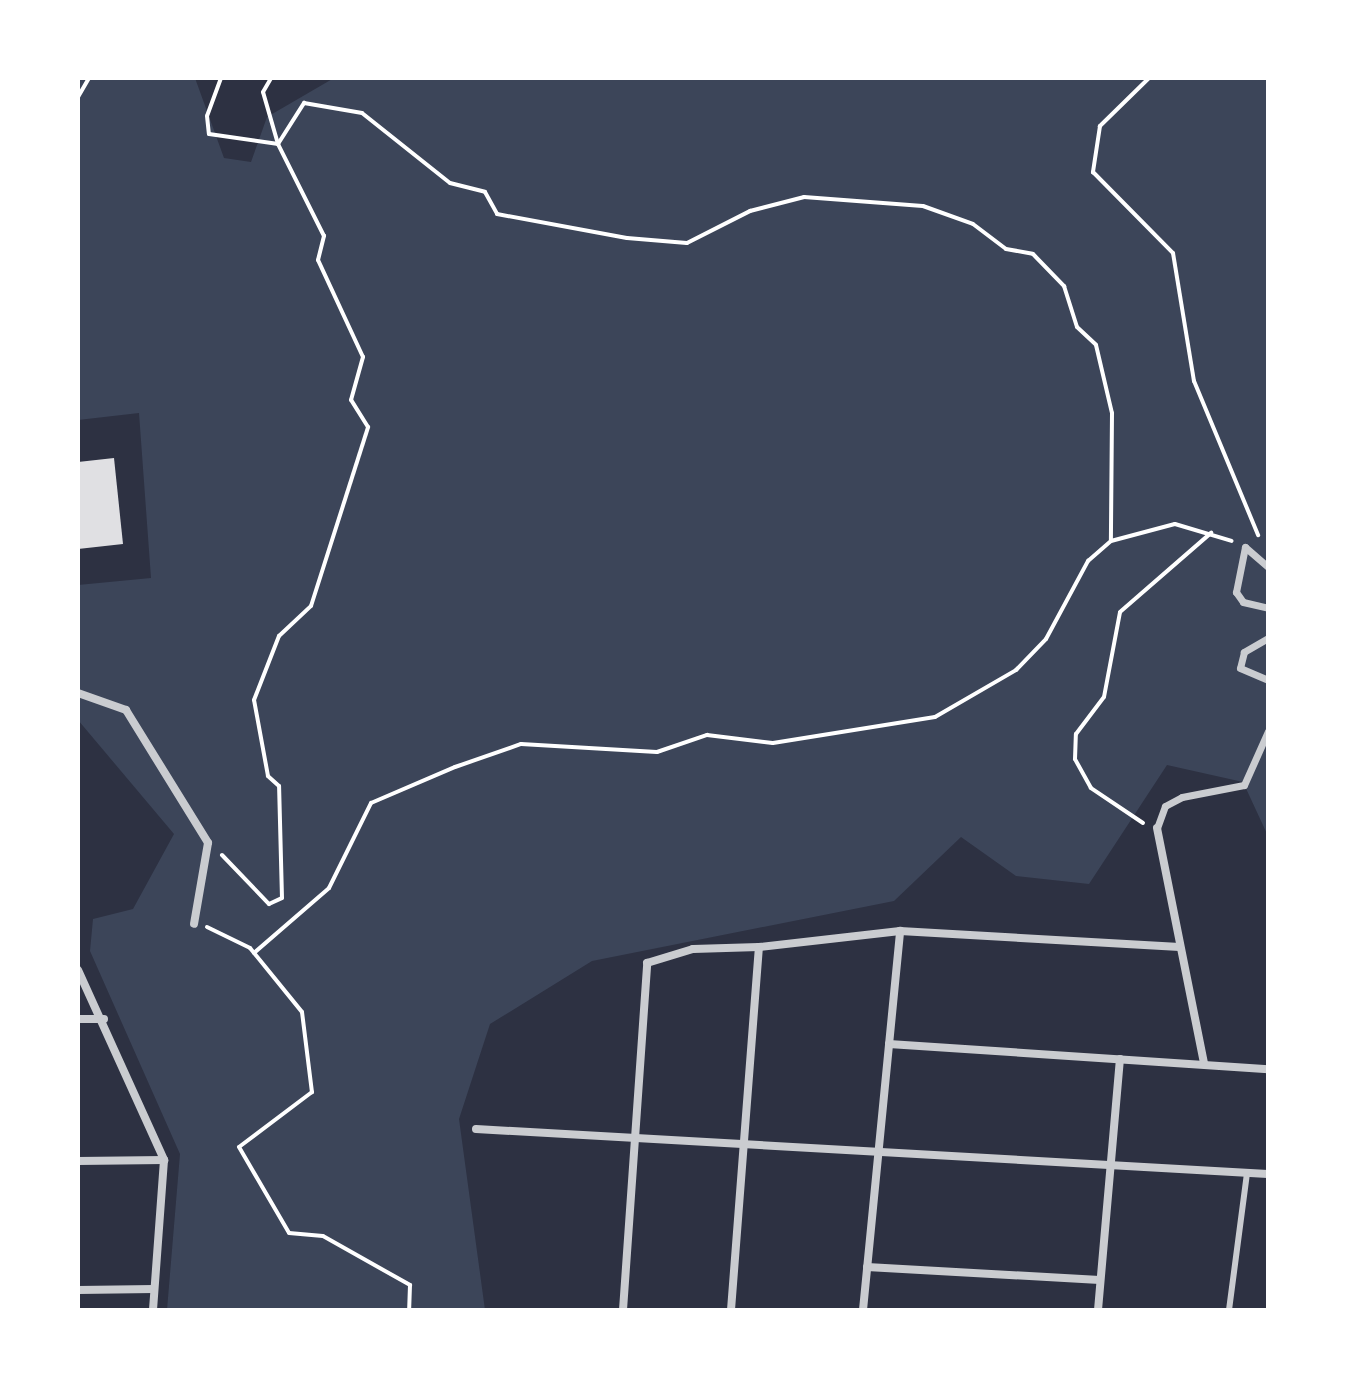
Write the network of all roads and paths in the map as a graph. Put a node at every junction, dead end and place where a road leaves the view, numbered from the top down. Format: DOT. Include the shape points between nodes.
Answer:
graph roads {
  1 [pos="89,78"];
  2 [pos="221,78"];
  3 [pos="271,78"];
  4 [pos="1149,78"];
  5 [pos="78,97"];
  6 [pos="278,144"];
  7 [pos="1213,532"];
  8 [pos="1111,541"];
  9 [pos="1262,545"];
  10 [pos="1245,547"];
  11 [pos="1268,567"];
  12 [pos="1268,608"];
  13 [pos="1268,638"];
  14 [pos="1268,680"];
  15 [pos="78,693"];
  16 [pos="1268,731"];
  17 [pos="1157,828"];
  18 [pos="208,843"];
  19 [pos="194,924"];
  20 [pos="900,931"];
  21 [pos="759,947"];
  22 [pos="1180,947"];
  23 [pos="254,953"];
  24 [pos="78,970"];
  25 [pos="78,1019"];
  26 [pos="104,1019"];
  27 [pos="889,1044"];
  28 [pos="1120,1059"];
  29 [pos="1204,1064"];
  30 [pos="1268,1069"];
  31 [pos="476,1129"];
  32 [pos="636,1138"];
  33 [pos="742,1144"];
  34 [pos="878,1152"];
  35 [pos="164,1160"];
  36 [pos="78,1161"];
  37 [pos="1111,1165"];
  38 [pos="1247,1173"];
  39 [pos="1268,1174"];
  40 [pos="867,1267"];
  41 [pos="1100,1280"];
  42 [pos="154,1289"];
  43 [pos="78,1290"];
  44 [pos="153,1310"];
  45 [pos="409,1310"];
  46 [pos="623,1310"];
  47 [pos="731,1310"];
  48 [pos="863,1310"];
  49 [pos="1098,1310"];
  50 [pos="1229,1310"];
  1 -- 5 [label="path"];
  2 -- 6 [label="path" via="207,116 209,134"];
  3 -- 6 [label="path" via="263,92"];
  4 -- 9 [label="path" via="1100,126 1093,172 1173,253 1194,381"];
  6 -- 8 [label="path" via="304,103 362,113 450,183 485,192 497,214 627,238 687,243 750,211 804,197 923,206 973,224 1006,249 1033,254 1064,286 1077,327 1096,345 1112,413"];
  6 -- 18 [label="path" via="324,236 318,260 363,357 351,400 368,427 311,606 279,636 254,700 268,776 279,786 282,898 269,904"];
  7 -- 8 [label="path" via="1175,524"];
  7 -- 10 [label="path"];
  7 -- 17 [label="path" via="1120,612 1109,643 1104,697 1076,734 1075,759 1091,788"];
  8 -- 23 [label="path" via="1088,561 1046,639 1016,670 935,717 773,743 707,735 657,752 521,744 371,803 329,888"];
  10 -- 11 [label="street"];
  10 -- 12 [label="street" via="1236,592 1243,602"];
  13 -- 14 [label="street" via="1244,652 1240,668"];
  15 -- 18 [label="street" via="126,710"];
  16 -- 17 [label="street" via="1244,785 1182,797 1165,806"];
  17 -- 22 [label="street"];
  18 -- 19 [label="street"];
  19 -- 23 [label="path"];
  20 -- 21 [label="street"];
  20 -- 22 [label="street"];
  20 -- 27 [label="street"];
  21 -- 32 [label="street" via="693,949 647,963"];
  21 -- 33 [label="street"];
  22 -- 29 [label="street"];
  23 -- 45 [label="path" via="302,1012 312,1092 239,1147 289,1233 323,1236 410,1285"];
  24 -- 26 [label="street"];
  25 -- 26 [label="street"];
  26 -- 35 [label="street"];
  27 -- 28 [label="street"];
  27 -- 34 [label="street"];
  28 -- 29 [label="street"];
  28 -- 37 [label="street"];
  29 -- 30 [label="street"];
  31 -- 32 [label="street"];
  32 -- 33 [label="street"];
  32 -- 46 [label="street"];
  33 -- 34 [label="street"];
  33 -- 47 [label="street"];
  34 -- 37 [label="street"];
  34 -- 40 [label="street"];
  35 -- 36 [label="street"];
  35 -- 42 [label="street"];
  37 -- 38 [label="street"];
  37 -- 41 [label="street"];
  38 -- 39 [label="street"];
  38 -- 50 [label="lane"];
  40 -- 41 [label="street"];
  40 -- 48 [label="street"];
  41 -- 49 [label="street"];
  42 -- 43 [label="street"];
  42 -- 44 [label="street"];
}
